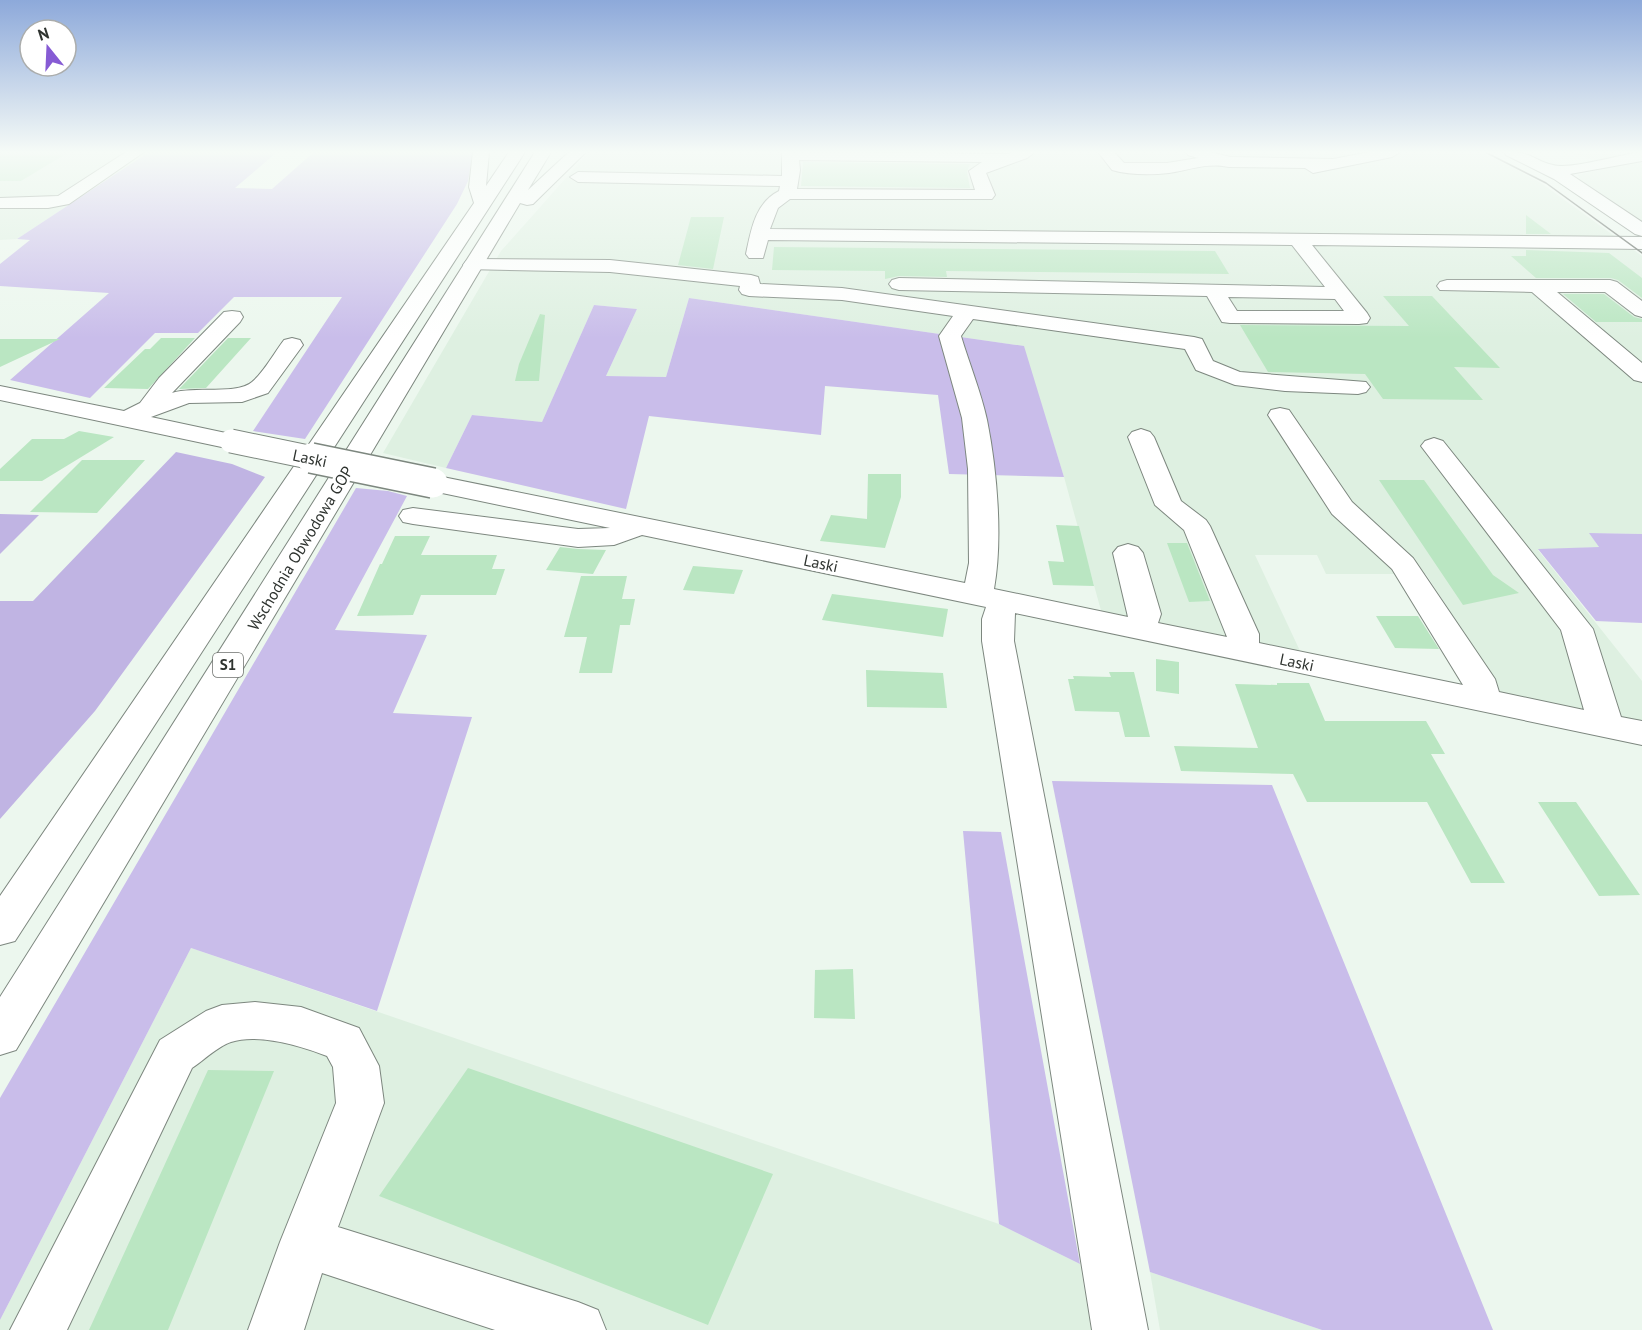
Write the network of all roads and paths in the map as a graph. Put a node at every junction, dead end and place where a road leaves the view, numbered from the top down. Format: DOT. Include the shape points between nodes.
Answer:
graph roads {
  1 [pos="476,214"];
  2 [pos="505,214"];
  3 [pos="508,214"];
  4 [pos="765,214"];
  5 [pos="1617,214"];
  6 [pos="502,219"];
  7 [pos="1395,223"];
  8 [pos="1553,225"];
  9 [pos="1637,227"];
  10 [pos="760,234"];
  11 [pos="1330,239"];
  12 [pos="1298,240"];
  13 [pos="474,265"];
  14 [pos="750,286"];
  15 [pos="1447,286"];
  16 [pos="1537,286"];
  17 [pos="1214,290"];
  18 [pos="1341,293"];
  19 [pos="1642,311"];
  20 [pos="840,314"];
  21 [pos="232,317"];
  22 [pos="961,321"];
  23 [pos="897,322"];
  24 [pos="292,345"];
  25 [pos="1640,372"];
  26 [pos="1358,387"];
  27 [pos="0,393"];
  28 [pos="148,408"];
  29 [pos="1280,416"];
  30 [pos="126,420"];
  31 [pos="1141,437"];
  32 [pos="1434,446"];
  33 [pos="413,516"];
  34 [pos="636,525"];
  35 [pos="1128,553"];
  36 [pos="990,598"];
  37 [pos="1140,629"];
  38 [pos="1242,651"];
  39 [pos="1485,701"];
  40 [pos="1606,726"];
  41 [pos="1642,733"];
  42 [pos="0,929"];
  43 [pos="0,1036"];
  44 [pos="306,1242"];
  45 [pos="38,1330"];
  46 [pos="276,1330"];
  47 [pos="578,1330"];
  48 [pos="1120,1330"];
  1 -- 42 [label="main road, S1"];
  2 -- 6 [label="main road, Wschodnia Obwodowa GOP / S1"];
  3 -- 6 [label="main road"];
  4 -- 10 [label="main road"];
  5 -- 9 [label="main road"];
  6 -- 13 [label="main road, Wschodnia Obwodowa GOP / S1"];
  7 -- 11 [label="main road" via="1315,223"];
  8 -- 9 [label="main road"];
  9 -- 11 [label="main road"];
  10 -- 12 [label="main road"];
  10 -- 14 [label="main road"];
  11 -- 12 [label="main road"];
  12 -- 18 [label="main road"];
  13 -- 14 [label="main road" via="566,264 610,273"];
  13 -- 43 [label="main road, Wschodnia Obwodowa GOP / S1"];
  14 -- 17 [label="main road"];
  14 -- 20 [label="main road" via="776,304"];
  14 -- 22 [label="main road" via="842,294"];
  15 -- 16 [label="main road"];
  16 -- 19 [label="main road" via="1610,286"];
  16 -- 25 [label="main road"];
  17 -- 18 [label="main road"];
  17 -- 18 [label="main road" via="1230,317 1359,318"];
  21 -- 28 [label="main road"];
  22 -- 23 [label="main road"];
  22 -- 26 [label="main road" via="1194,344 1204,365 1235,378"];
  22 -- 36 [label="main road" via="950,336 974,418"];
  24 -- 28 [label="main road" via="260,388 242,395 187,396"];
  27 -- 30 [label="main road, Laski"];
  28 -- 30 [label="main road"];
  29 -- 39 [label="main road" via="1342,508 1403,564 1478,679"];
  30 -- 34 [label="main road, Laski, bridge"];
  31 -- 38 [label="main road" via="1169,505 1196,526 1243,634"];
  32 -- 40 [label="main road" via="1577,628"];
  33 -- 34 [label="main road" via="585,539 618,535"];
  34 -- 36 [label="main road, Laski"];
  35 -- 37 [label="main road" via="1145,614"];
  36 -- 37 [label="main road, Laski"];
  36 -- 48 [label="main road" via="998,619 998,641"];
  37 -- 38 [label="main road, Laski"];
  38 -- 39 [label="main road, Laski"];
  39 -- 40 [label="main road, Laski"];
  40 -- 41 [label="main road, Laski"];
  44 -- 45 [label="main road" via="360,1103 356,1066 343,1042 301,1026 222,1024 177,1054"];
  44 -- 46 [label="main road"];
  44 -- 47 [label="main road"];
}
